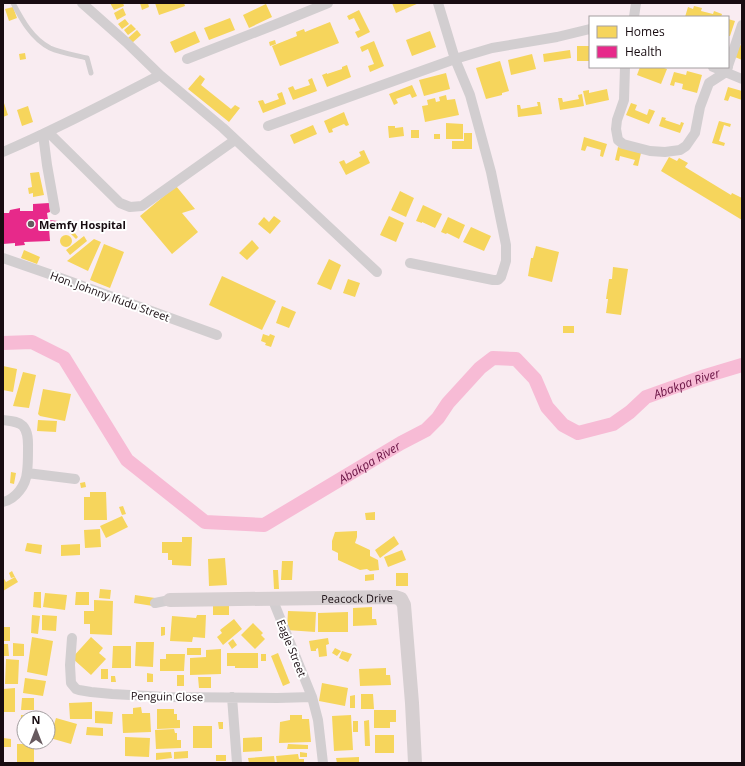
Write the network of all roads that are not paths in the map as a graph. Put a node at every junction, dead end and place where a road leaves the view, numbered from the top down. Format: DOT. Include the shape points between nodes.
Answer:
graph roads {
  1 [pos="13,3"];
  2 [pos="82,3"];
  3 [pos="328,3"];
  4 [pos="438,3"];
  5 [pos="636,3"];
  6 [pos="634,16"];
  7 [pos="742,25"];
  8 [pos="589,29"];
  9 [pos="188,59"];
  10 [pos="455,59"];
  11 [pos="729,62"];
  12 [pos="625,68"];
  13 [pos="727,68"];
  14 [pos="91,73"];
  15 [pos="160,75"];
  16 [pos="742,79"];
  17 [pos="268,126"];
  18 [pos="46,133"];
  19 [pos="235,140"];
  20 [pos="3,152"];
  21 [pos="55,210"];
  22 [pos="3,258"];
  23 [pos="410,262"];
  24 [pos="377,272"];
  25 [pos="217,335"];
  26 [pos="3,420"];
  27 [pos="28,473"];
  28 [pos="75,479"];
  29 [pos="3,502"];
  30 [pos="272,598"];
  31 [pos="170,600"];
  32 [pos="155,602"];
  33 [pos="72,638"];
  34 [pos="232,697"];
  35 [pos="312,697"];
  36 [pos="238,763"];
  37 [pos="323,763"];
  38 [pos="415,763"];
  1 -- 14 [label="lane" via="38,41 51,48 87,58"];
  2 -- 15 [label="street"];
  3 -- 9 [label="street"];
  4 -- 10 [label="street"];
  5 -- 6 [label="street"];
  7 -- 11 [label="street"];
  8 -- 10 [label="street" via="492,48"];
  10 -- 17 [label="street"];
  10 -- 23 [label="street" via="470,95 491,172 506,245 506,261 498,280"];
  12 -- 13 [label="street" via="624,100 616,129 618,140 623,144 650,151 665,152 680,150 686,146 695,133 700,107 709,83"];
  13 -- 16 [label="street"];
  15 -- 18 [label="street"];
  15 -- 19 [label="street"];
  18 -- 19 [label="street" via="120,203 130,207 142,206"];
  18 -- 20 [label="street"];
  18 -- 21 [label="street" via="47,166"];
  19 -- 24 [label="street"];
  22 -- 25 [label="street, Hon. Johnny Ifudu Street"];
  26 -- 27 [label="street" via="15,421 23,426 28,436"];
  27 -- 28 [label="street"];
  27 -- 29 [label="street" via="17,494"];
  30 -- 31 [label="street, Peacock Drive"];
  30 -- 35 [label="street, Eagle Street"];
  30 -- 38 [label="street, Peacock Drive" via="401,599 404,605"];
  31 -- 32 [label="street"];
  33 -- 34 [label="street, Penguin Close" via="70,676 71,683 76,689 166,697"];
  34 -- 35 [label="street, Penguin Close"];
  34 -- 36 [label="street"];
  35 -- 37 [label="street, Eagle Street" via="318,720"];
}
